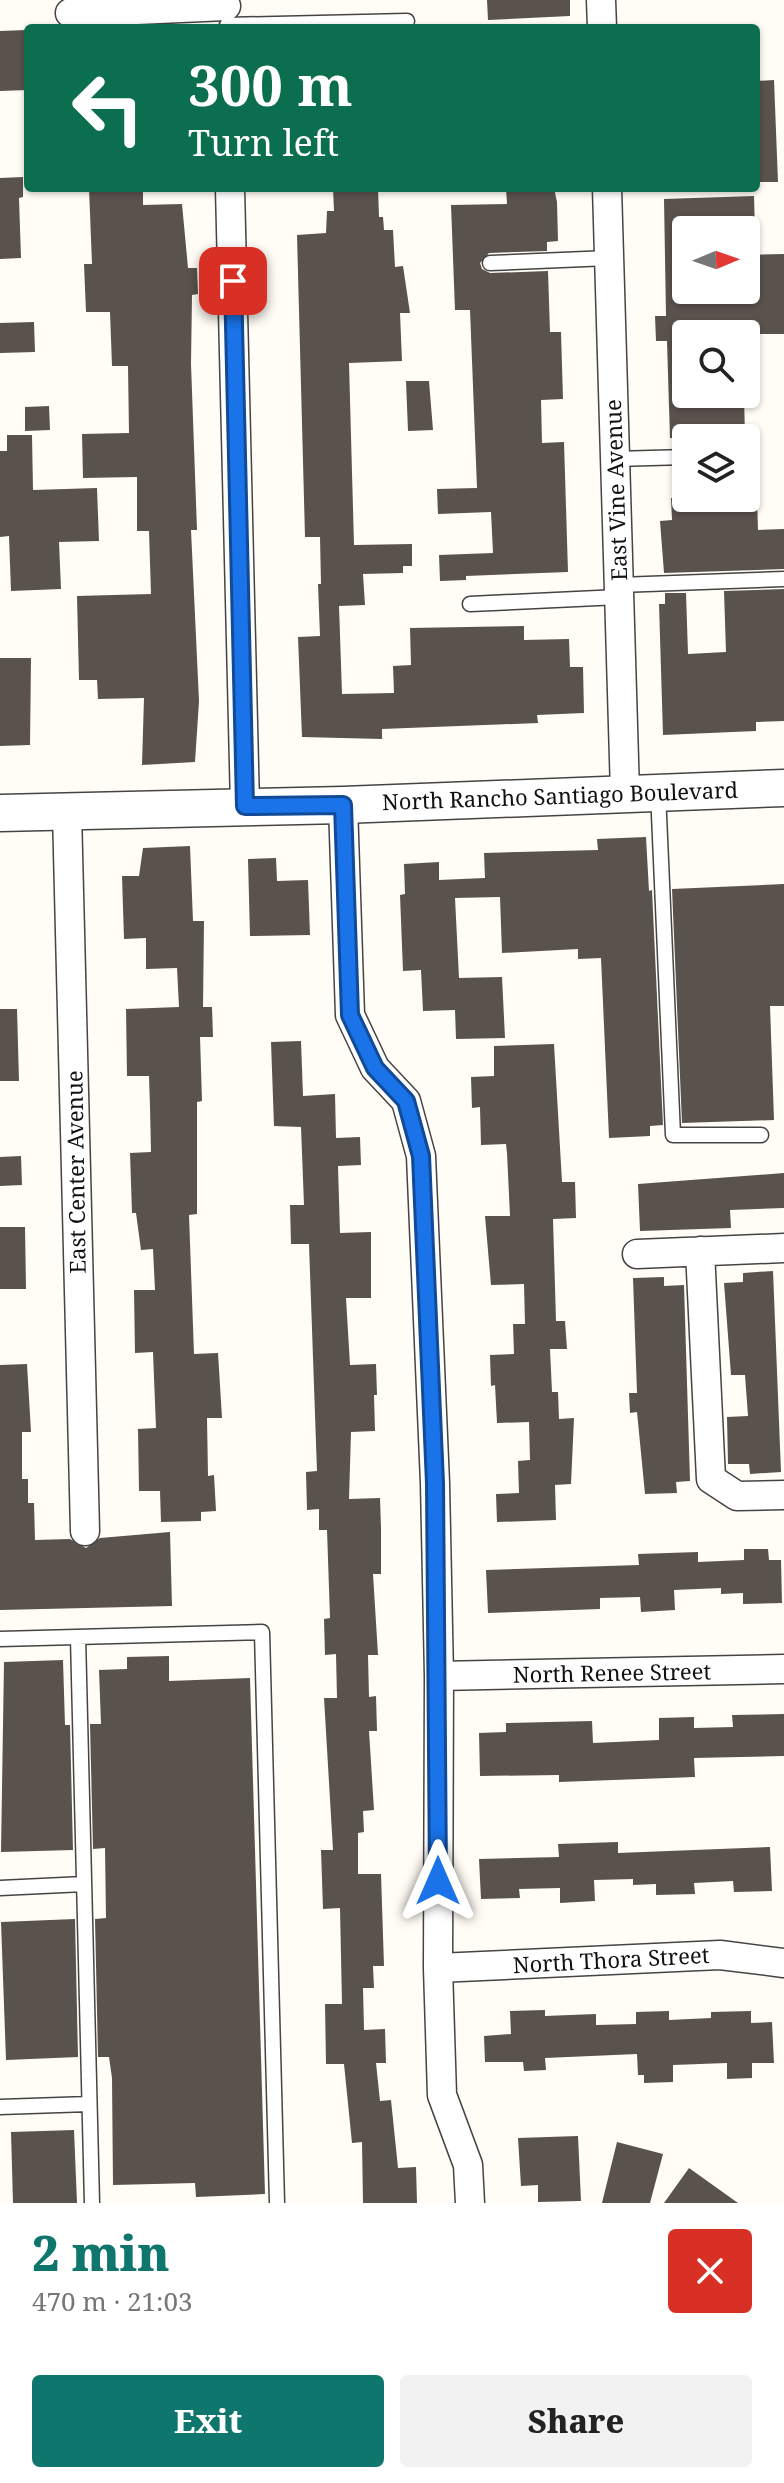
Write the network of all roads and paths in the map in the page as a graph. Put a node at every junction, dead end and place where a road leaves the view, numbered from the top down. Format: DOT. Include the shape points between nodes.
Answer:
graph roads {
  1 [pos="601,0"];
  2 [pos="70,13"];
  3 [pos="226,15"];
  4 [pos="407,21"];
  5 [pos="602,24"];
  6 [pos="230,192"];
  7 [pos="607,192"];
  8 [pos="609,258"];
  9 [pos="490,263"];
  10 [pos="672,457"];
  11 [pos="615,459"];
  12 [pos="784,579"];
  13 [pos="619,591"];
  14 [pos="470,604"];
  15 [pos="784,788"];
  16 [pos="641,792"];
  17 [pos="343,805"];
  18 [pos="245,806"];
  19 [pos="67,812"];
  20 [pos="0,813"];
  21 [pos="761,1135"];
  22 [pos="784,1248"];
  23 [pos="700,1251"];
  24 [pos="637,1254"];
  25 [pos="784,1495"];
  26 [pos="85,1531"];
  27 [pos="78,1637"];
  28 [pos="0,1639"];
  29 [pos="784,1669"];
  30 [pos="439,1676"];
  31 [pos="84,1884"];
  32 [pos="0,1888"];
  33 [pos="784,1963"];
  34 [pos="438,1968"];
  35 [pos="89,2104"];
  36 [pos="0,2107"];
  37 [pos="92,2203"];
  38 [pos="277,2203"];
  39 [pos="470,2203"];
  1 -- 5 [label="street"];
  2 -- 3 [label="street"];
  3 -- 4 [label="lane"];
  6 -- 18 [label="street"];
  7 -- 8 [label="street, East Vine Avenue"];
  8 -- 9 [label="lane"];
  8 -- 11 [label="street, East Vine Avenue"];
  10 -- 11 [label="lane"];
  11 -- 13 [label="street, East Vine Avenue"];
  12 -- 13 [label="lane"];
  13 -- 14 [label="lane"];
  13 -- 16 [label="street, East Vine Avenue"];
  15 -- 16 [label="street, North Rancho Santiago Boulevard"];
  16 -- 17 [label="street, North Rancho Santiago Boulevard"];
  16 -- 21 [label="lane" via="673,1135"];
  17 -- 18 [label="street, North Rancho Santiago Boulevard"];
  17 -- 30 [label="street" via="350,1015 375,1068 406,1101 421,1156"];
  18 -- 19 [label="street, North Rancho Santiago Boulevard"];
  19 -- 20 [label="street, North Rancho Santiago Boulevard"];
  19 -- 26 [label="street, East Center Avenue"];
  22 -- 23 [label="street"];
  23 -- 24 [label="street"];
  23 -- 25 [label="street" via="711,1479 737,1496"];
  27 -- 28 [label="lane"];
  27 -- 31 [label="lane"];
  27 -- 38 [label="lane" via="262,1632"];
  29 -- 30 [label="street, North Renee Street"];
  30 -- 34 [label="street"];
  31 -- 32 [label="lane"];
  31 -- 35 [label="lane"];
  33 -- 34 [label="street, North Thora Street" via="720,1955"];
  34 -- 39 [label="street" via="442,2095 468,2165"];
  35 -- 36 [label="lane"];
  35 -- 37 [label="lane"];
}
